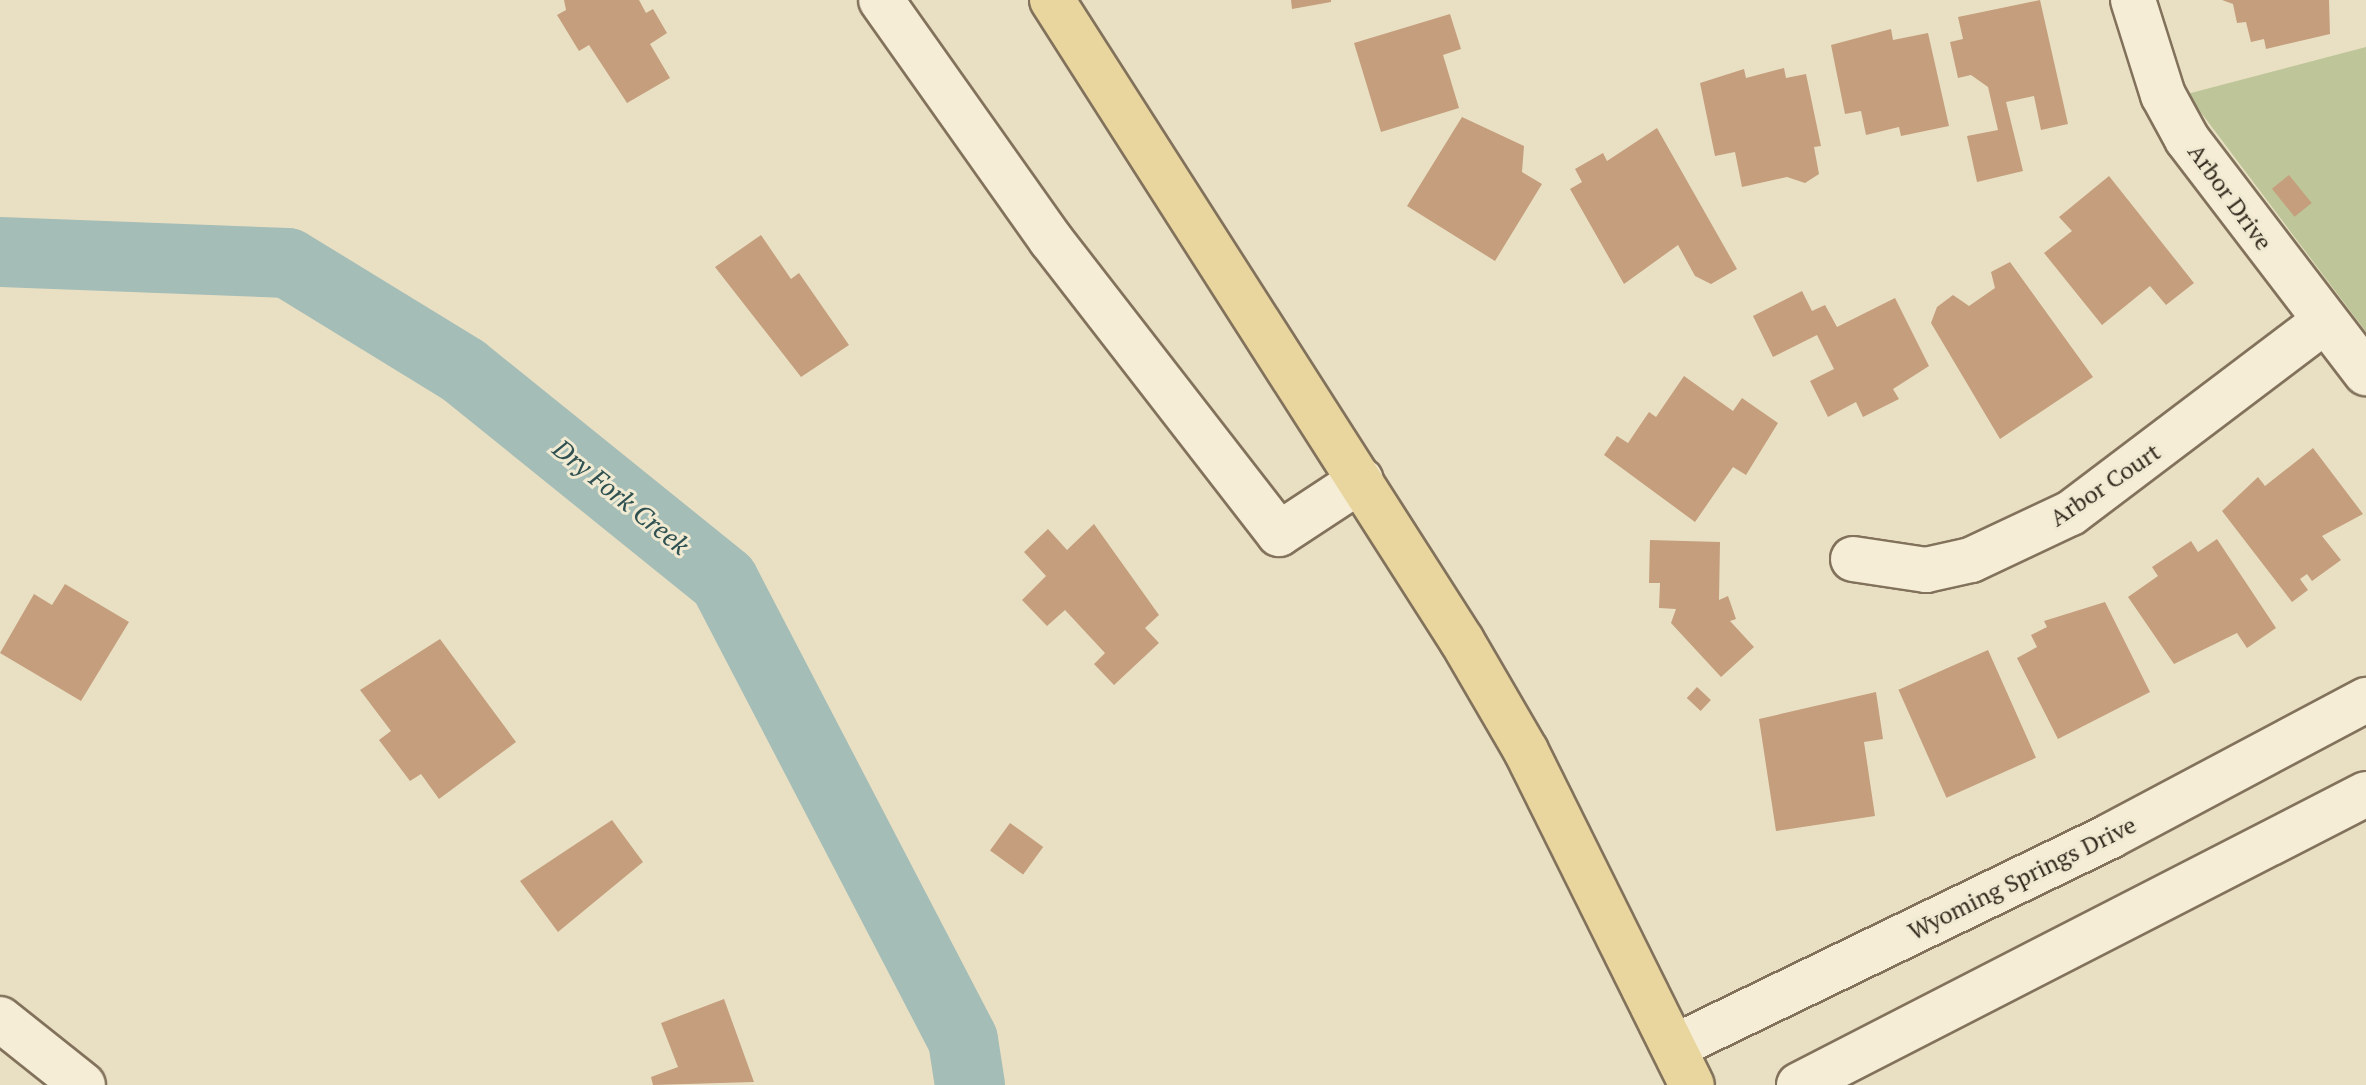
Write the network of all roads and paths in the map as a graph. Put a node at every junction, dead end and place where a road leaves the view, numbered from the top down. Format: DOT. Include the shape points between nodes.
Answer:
graph roads {
  1 [pos="881,0"];
  2 [pos="1052,0"];
  3 [pos="2133,0"];
  4 [pos="2325,321"];
  5 [pos="2366,373"];
  6 [pos="1361,480"];
  7 [pos="1853,559"];
  8 [pos="2366,700"];
  9 [pos="2366,794"];
  10 [pos="0,1019"];
  11 [pos="1683,1066"];
  12 [pos="83,1085"];
  13 [pos="1799,1085"];
  1 -- 6 [label="street" via="1051,240 1279,534"];
  2 -- 6 [label="main road"];
  3 -- 4 [label="street, Arbor Drive" via="2163,95 2187,139"];
  4 -- 5 [label="street, Arbor Drive"];
  4 -- 7 [label="street, Arbor Court" via="2071,513 1971,560 1926,570"];
  6 -- 11 [label="main road" via="1526,751"];
  8 -- 11 [label="street, Wyoming Springs Drive"];
  9 -- 13 [label="street"];
  10 -- 12 [label="street"];
}
